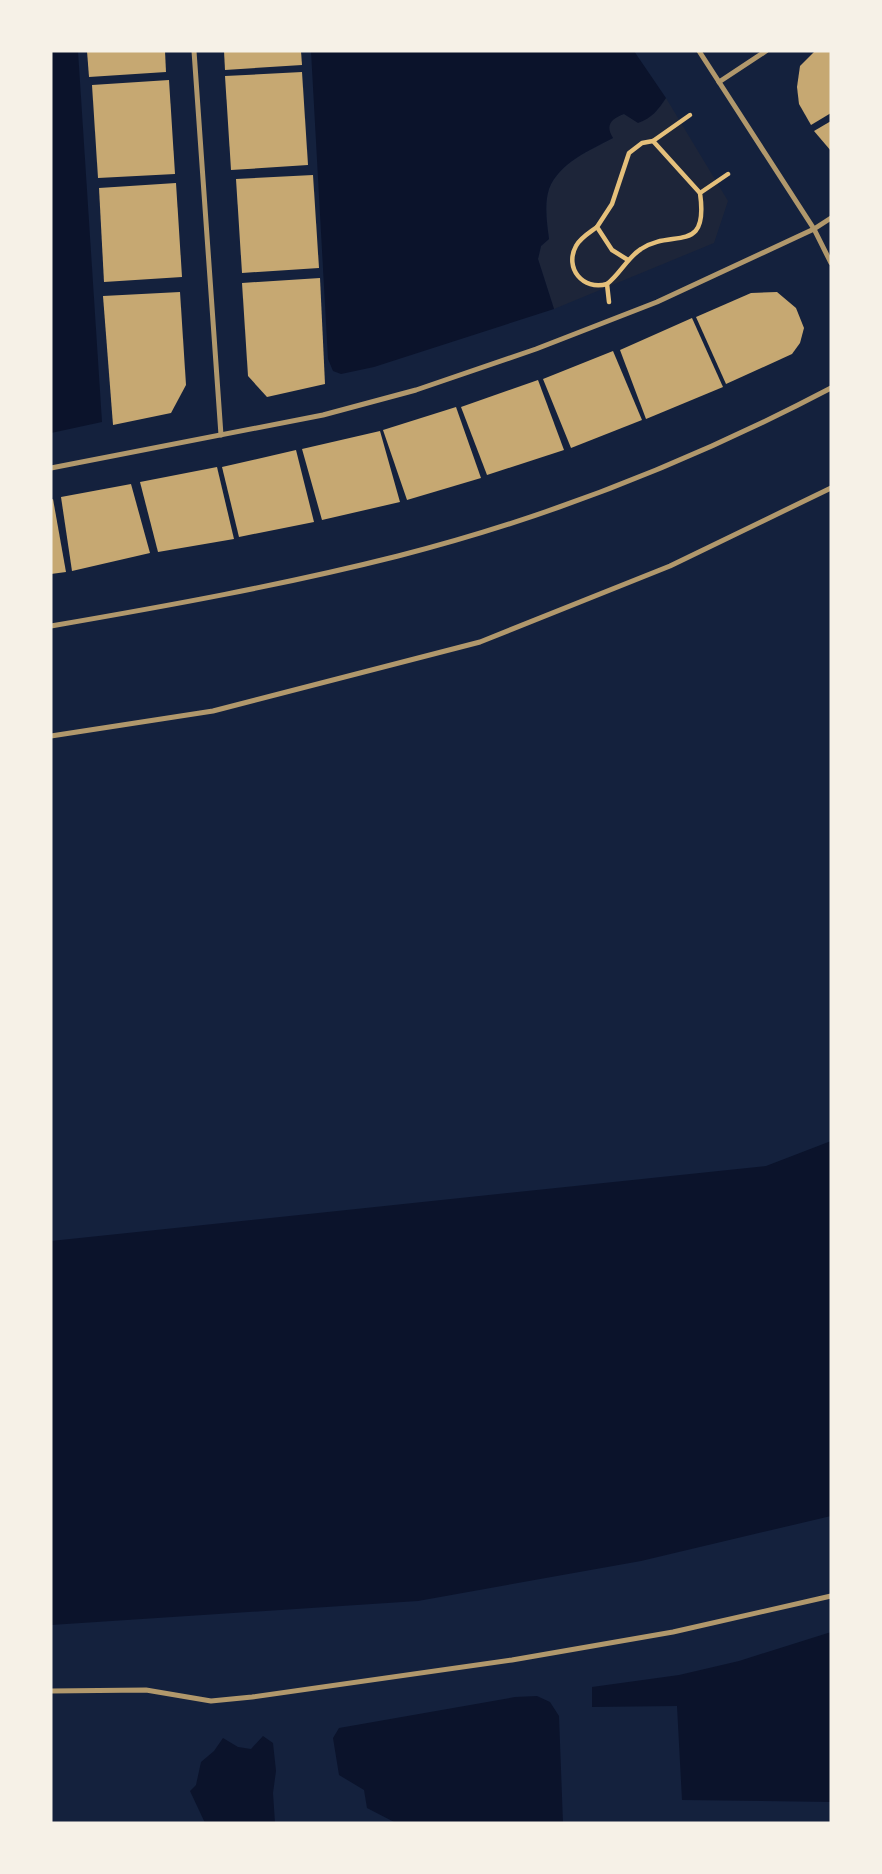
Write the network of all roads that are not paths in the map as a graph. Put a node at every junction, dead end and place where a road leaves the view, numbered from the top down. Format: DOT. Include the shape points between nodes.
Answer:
graph roads {
  1 [pos="194,51"];
  2 [pos="699,51"];
  3 [pos="766,51"];
  4 [pos="719,82"];
  5 [pos="831,218"];
  6 [pos="814,229"];
  7 [pos="831,263"];
  8 [pos="831,388"];
  9 [pos="221,435"];
  10 [pos="51,468"];
  11 [pos="831,488"];
  12 [pos="51,626"];
  13 [pos="51,736"];
  14 [pos="831,1596"];
  15 [pos="51,1691"];
  1 -- 9 [label="lane"];
  2 -- 4 [label="lane"];
  3 -- 4 [label="lane"];
  4 -- 6 [label="lane"];
  5 -- 6 [label="lane"];
  6 -- 7 [label="lane"];
  6 -- 9 [label="lane" via="657,302 536,349 416,390"];
  8 -- 12 [label="lane" via="680,460 487,531 302,579"];
  9 -- 10 [label="lane"];
  11 -- 13 [label="lane" via="670,566 480,642 213,711"];
  14 -- 15 [label="lane" via="646,1637 252,1697 211,1701 146,1690"];
}
